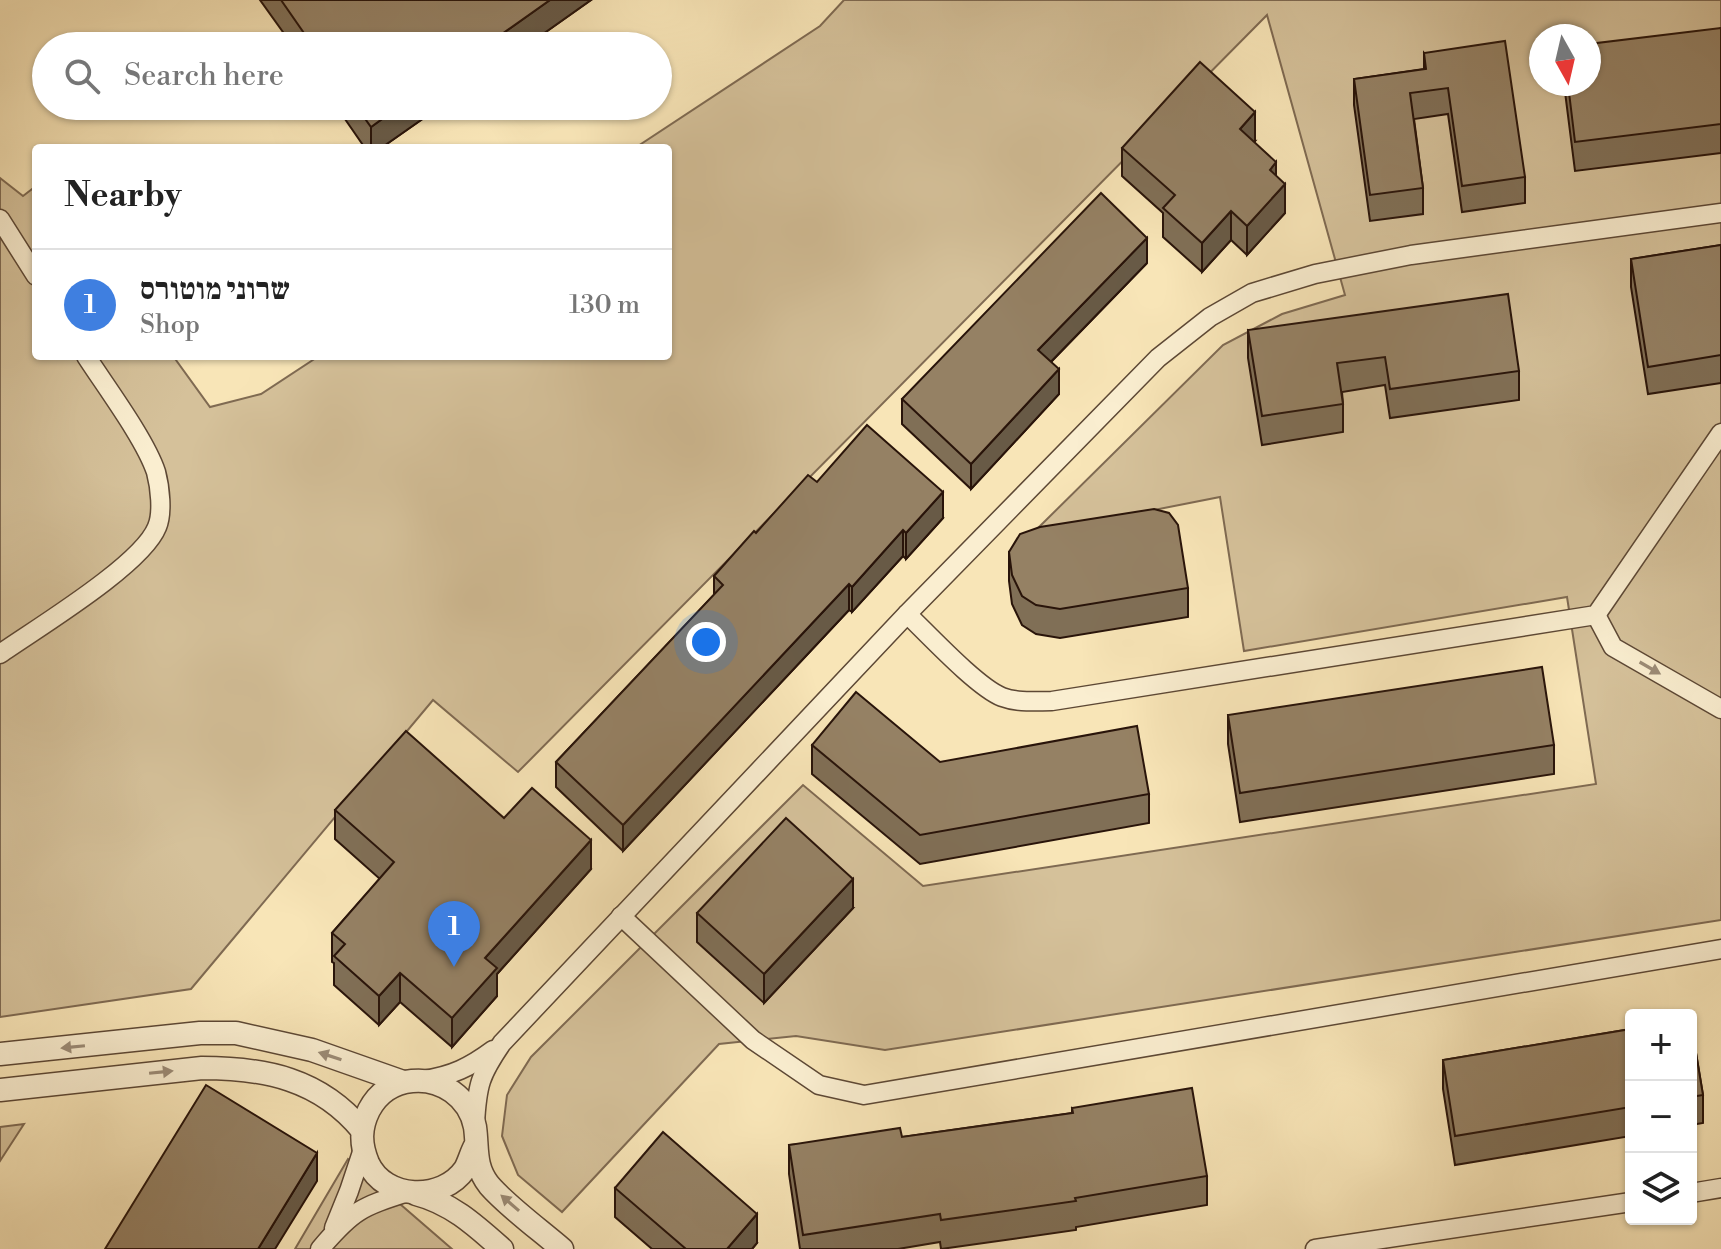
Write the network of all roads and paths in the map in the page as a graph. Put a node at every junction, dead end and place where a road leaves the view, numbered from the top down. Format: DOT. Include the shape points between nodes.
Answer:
graph roads {
  1 [pos="1721,213"];
  2 [pos="0,219"];
  3 [pos="32,270"];
  4 [pos="89,360"];
  5 [pos="1721,433"];
  6 [pos="907,614"];
  7 [pos="1596,615"];
  8 [pos="0,654"];
  9 [pos="1721,709"];
  10 [pos="621,916"];
  11 [pos="1721,949"];
  12 [pos="502,1043"];
  13 [pos="0,1054"];
  14 [pos="412,1081"];
  15 [pos="0,1090"];
  16 [pos="475,1137"];
  17 [pos="362,1139"];
  18 [pos="1721,1188"];
  19 [pos="412,1192"];
  20 [pos="1697,1192"];
  21 [pos="1625,1203"];
  22 [pos="325,1244"];
  23 [pos="502,1249"];
  24 [pos="562,1249"];
  25 [pos="1315,1249"];
  1 -- 6 [label="street" via="1411,255 1252,293 1210,317 1158,358"];
  2 -- 3 [label="street"];
  4 -- 8 [label="street" via="156,472 158,525 146,547 120,569"];
  5 -- 7 [label="street"];
  6 -- 7 [label="street" via="985,688 1027,701"];
  6 -- 10 [label="street"];
  7 -- 9 [label="street, one-way" via="1613,647"];
  10 -- 11 [label="street" via="753,1040 819,1085 864,1095"];
  10 -- 12 [label="street"];
  12 -- 14 [label="street" via="464,1071"];
  12 -- 16 [label="street" via="477,1088"];
  14 -- 13 [label="street, one-way" via="236,1033"];
  14 -- 16 [label="street" via="446,1087 459,1096 468,1108"];
  14 -- 17 [label="street" via="376,1098 363,1121"];
  15 -- 17 [label="street, one-way" via="233,1068 324,1094 348,1112"];
  16 -- 19 [label="street" via="464,1170 442,1188"];
  24 -- 16 [label="street, one-way" via="489,1185 478,1167"];
  17 -- 19 [label="street" via="378,1176 394,1188"];
  17 -- 22 [label="street" via="349,1191"];
  18 -- 20 [label="street"];
  19 -- 22 [label="street" via="366,1206 344,1220"];
  19 -- 23 [label="street" via="466,1217"];
  21 -- 25 [label="street"];
}
